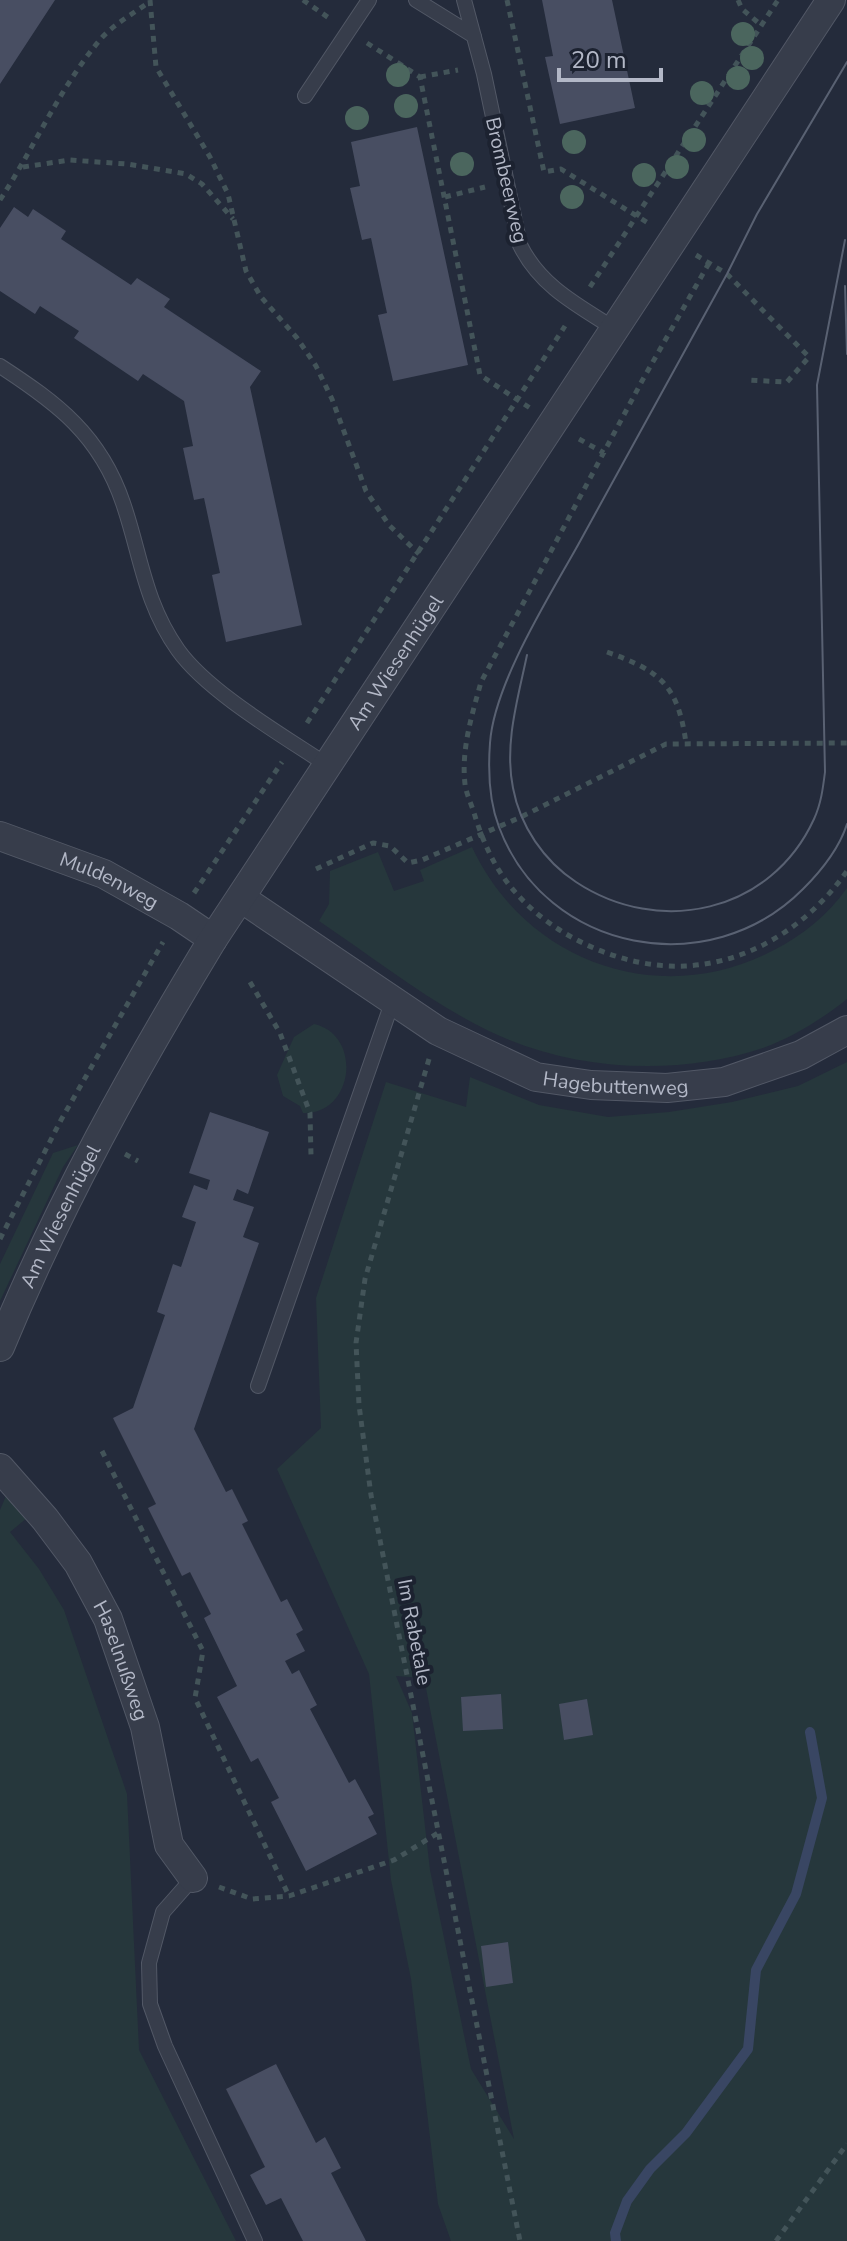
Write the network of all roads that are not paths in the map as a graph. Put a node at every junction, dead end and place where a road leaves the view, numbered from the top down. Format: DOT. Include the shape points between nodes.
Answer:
graph roads {
  1 [pos="369,0"];
  2 [pos="416,0"];
  3 [pos="464,0"];
  4 [pos="831,0"];
  5 [pos="474,36"];
  6 [pos="305,96"];
  7 [pos="615,329"];
  8 [pos="0,366"];
  9 [pos="327,765"];
  10 [pos="0,836"];
  11 [pos="241,898"];
  12 [pos="213,939"];
  13 [pos="393,1000"];
  14 [pos="847,1030"];
  15 [pos="0,1347"];
  16 [pos="258,1386"];
  17 [pos="0,1468"];
  18 [pos="193,1878"];
  19 [pos="255,2241"];
  1 -- 6 [label="lane"];
  2 -- 5 [label="lane"];
  3 -- 5 [label="lane, Brombeerweg"];
  4 -- 7 [label="street, Am Wiesenhügel"];
  5 -- 7 [label="lane, Brombeerweg" via="520,245 540,278"];
  7 -- 9 [label="street, Am Wiesenhügel"];
  8 -- 9 [label="lane" via="67,413 93,442 124,505 161,623 179,652 205,680"];
  9 -- 11 [label="street, Am Wiesenhügel"];
  10 -- 12 [label="street, Muldenweg" via="104,874"];
  11 -- 12 [label="street, Am Wiesenhügel"];
  11 -- 13 [label="street, Hagebuttenweg"];
  12 -- 15 [label="street, Am Wiesenhügel" via="97,1138 32,1268"];
  13 -- 14 [label="street, Hagebuttenweg" via="438,1031 536,1077 591,1085 667,1088 724,1082 801,1055"];
  13 -- 16 [label="lane"];
  17 -- 18 [label="street, Haselnußweg" via="70,1552 108,1619 145,1727 169,1845"];
  18 -- 19 [label="lane" via="163,1912 149,1963 150,2004"];
}
